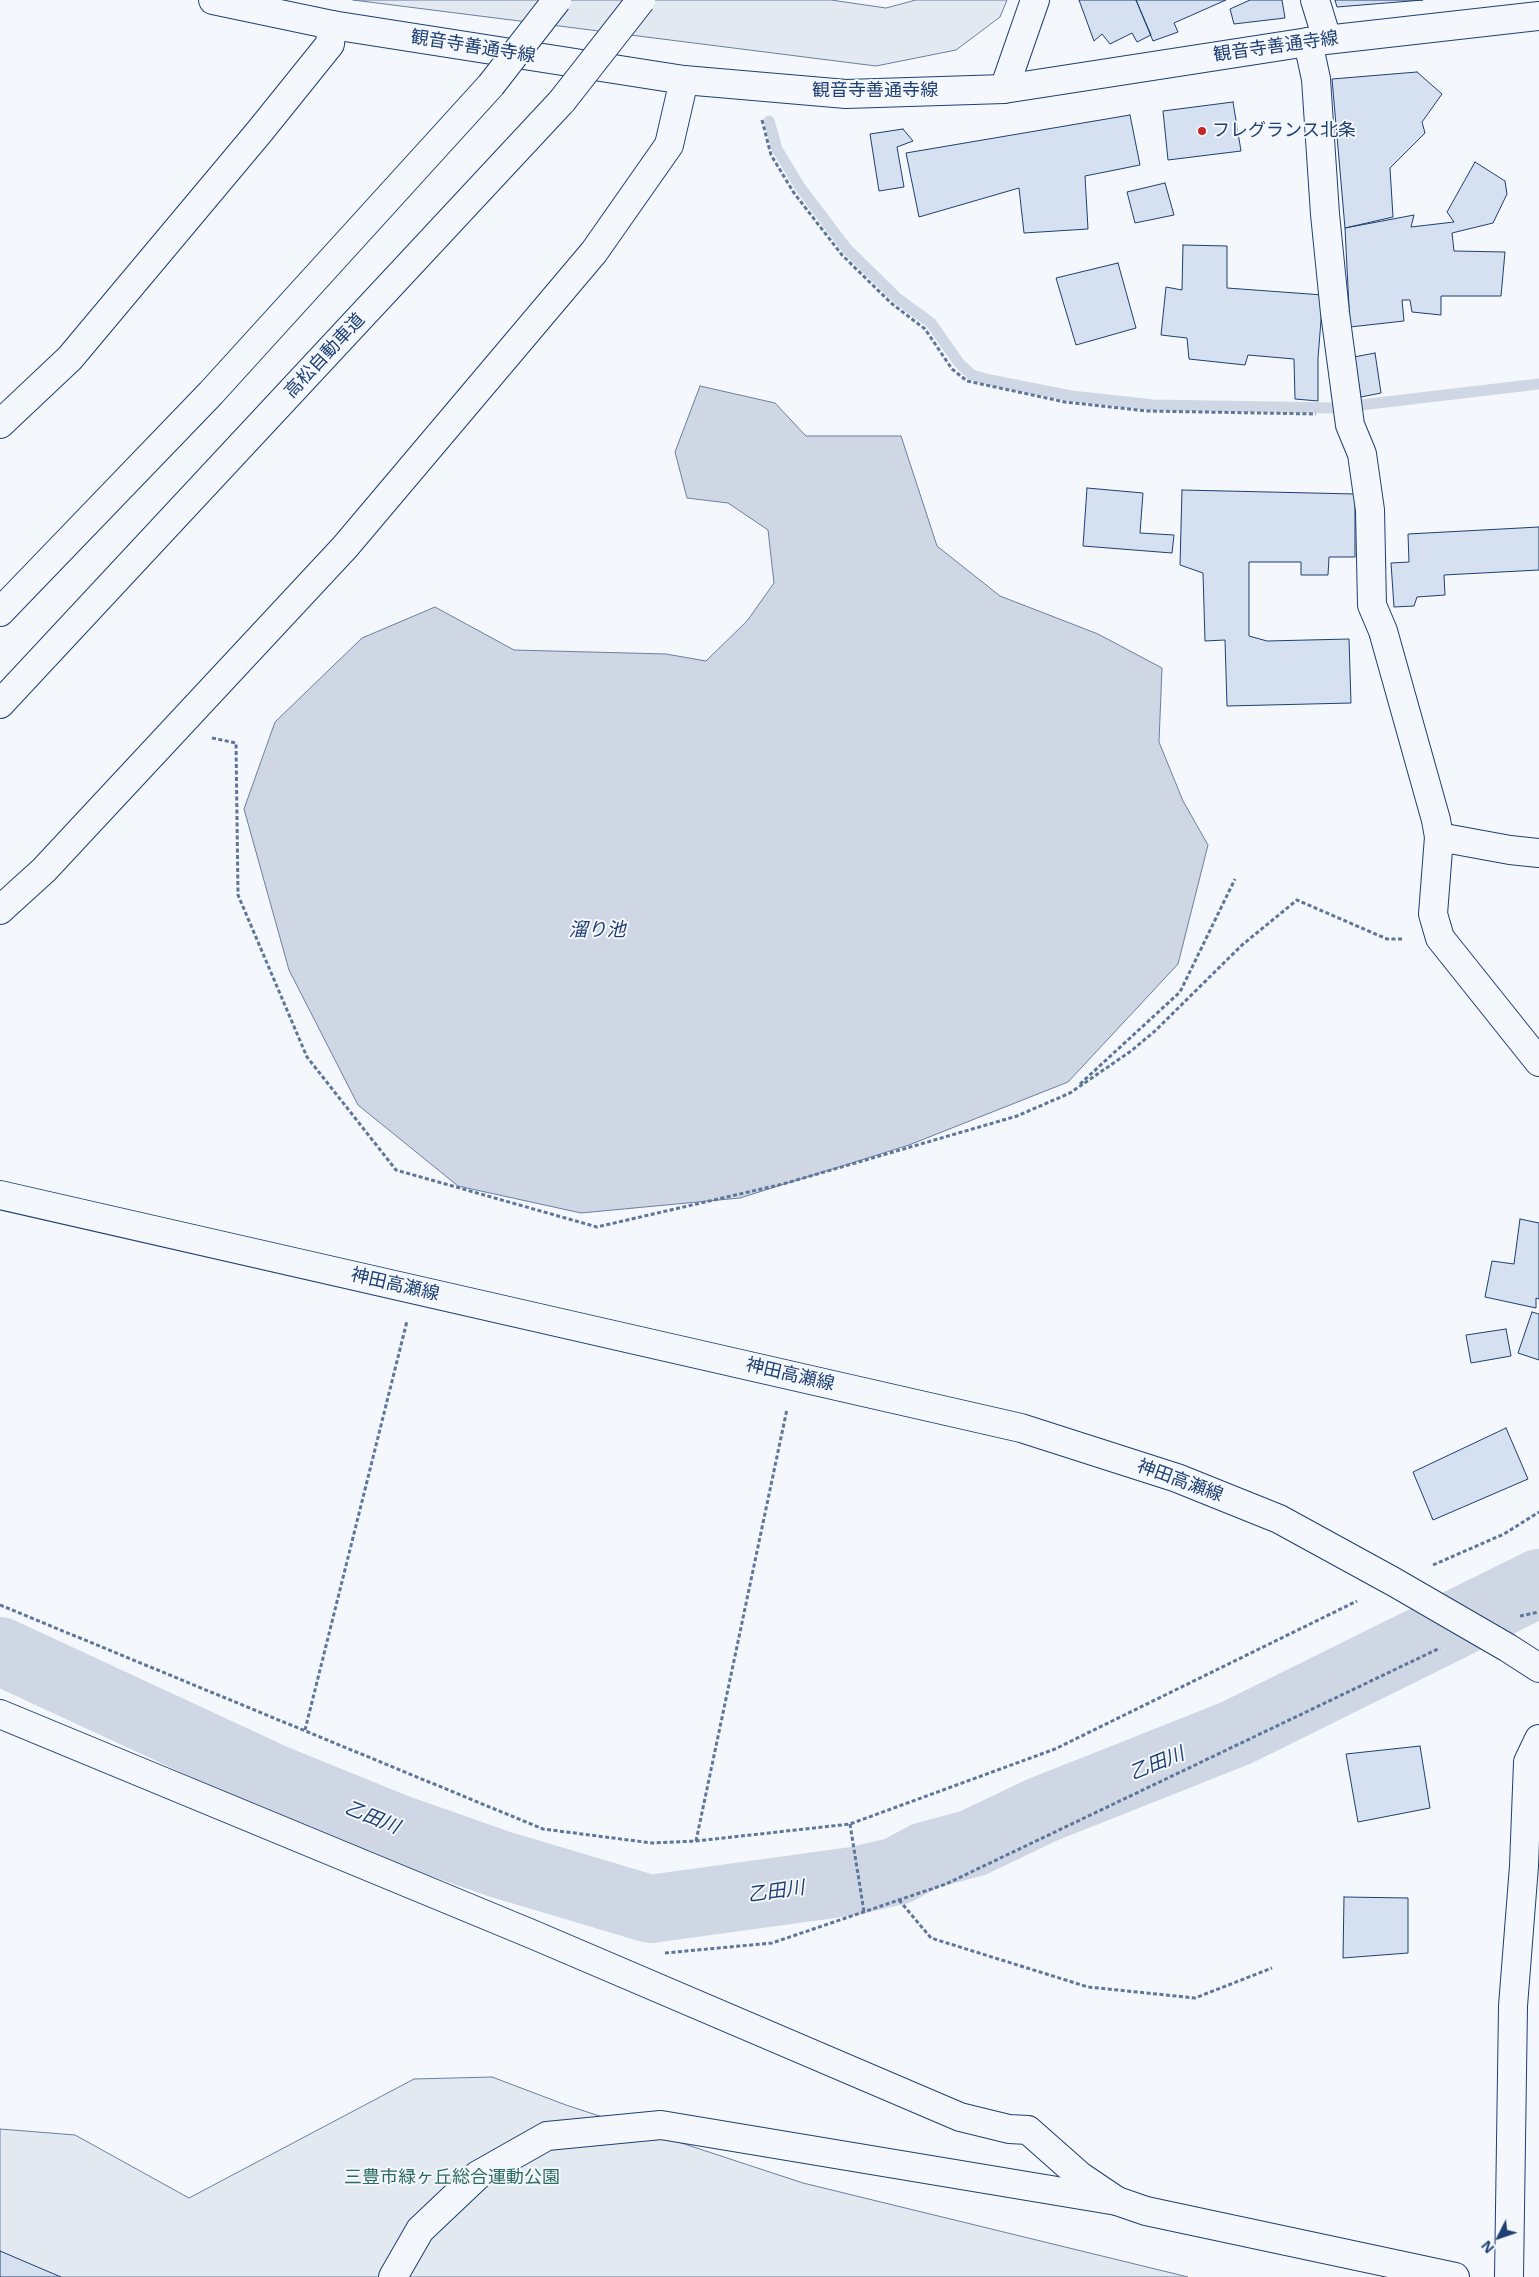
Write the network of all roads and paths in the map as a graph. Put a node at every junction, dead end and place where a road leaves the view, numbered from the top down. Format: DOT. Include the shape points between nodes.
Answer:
graph roads {
  1 [pos="213,0"];
  2 [pos="557,0"];
  3 [pos="641,0"];
  4 [pos="1035,0"];
  5 [pos="1315,0"];
  6 [pos="1539,16"];
  7 [pos="332,26"];
  8 [pos="1317,40"];
  9 [pos="684,80"];
  10 [pos="1004,89"];
  11 [pos="759,112"];
  12 [pos="1348,405"];
  13 [pos="0,424"];
  14 [pos="0,612"];
  15 [pos="0,704"];
  16 [pos="175,730"];
  17 [pos="1439,837"];
  18 [pos="1539,853"];
  19 [pos="1235,879"];
  20 [pos="0,910"];
  21 [pos="1440,938"];
  22 [pos="1539,1062"];
  23 [pos="1070,1093"];
  24 [pos="0,1195"];
  25 [pos="415,1289"];
  26 [pos="793,1376"];
  27 [pos="1539,1512"];
  28 [pos="1394,1582"];
  29 [pos="0,1605"];
  30 [pos="1539,1612"];
  31 [pos="1478,1630"];
  32 [pos="1539,1668"];
  33 [pos="0,1714"];
  34 [pos="305,1730"];
  35 [pos="1539,1738"];
  36 [pos="850,1824"];
  37 [pos="696,1841"];
  38 [pos="899,1900"];
  39 [pos="864,1912"];
  40 [pos="662,1953"];
  41 [pos="1272,1968"];
  42 [pos="1117,2200"];
  43 [pos="393,2277"];
  44 [pos="1455,2277"];
  45 [pos="1509,2277"];
  1 -- 7 [label="main road, 観音寺善通寺線"];
  2 -- 14 [label="main road, bridge" via="491,85 211,393"];
  3 -- 15 [label="main road, 高松自動車道, bridge" via="562,101"];
  4 -- 10 [label="main road"];
  5 -- 8 [label="main road"];
  6 -- 8 [label="main road, 観音寺善通寺線"];
  7 -- 9 [label="main road, 観音寺善通寺線"];
  7 -- 13 [label="main road" via="330,44 260,131 70,358"];
  8 -- 10 [label="main road, 観音寺善通寺線"];
  8 -- 12 [label="main road" via="1316,79 1326,224"];
  9 -- 10 [label="main road, 観音寺善通寺線" via="846,94"];
  9 -- 16 [label="main road" via="669,146 594,252 345,547"];
  11 -- 12 [label="path" via="771,155 794,193 842,255 891,303 925,329 952,369 967,381 1065,402 1147,411"];
  12 -- 17 [label="main road" via="1350,425 1362,454 1370,510 1372,605 1386,640"];
  16 -- 20 [label="main road" via="44,870"];
  16 -- 23 [label="path" via="236,743 238,895 307,1057 396,1170 597,1227 783,1184 1017,1116"];
  17 -- 18 [label="main road"];
  17 -- 21 [label="main road" via="1433,914"];
  19 -- 23 [label="path" via="1180,992"];
  21 -- 22 [label="main road"];
  21 -- 23 [label="path" via="1387,939 1297,900 1242,945 1131,1051"];
  24 -- 25 [label="main road, 神田高瀬線"];
  25 -- 26 [label="main road, 神田高瀬線"];
  25 -- 34 [label="path"];
  26 -- 28 [label="main road, 神田高瀬線" via="1021,1428 1177,1478 1279,1519"];
  26 -- 37 [label="path"];
  27 -- 28 [label="path" via="1504,1534"];
  28 -- 31 [label="main road, 神田高瀬線"];
  28 -- 36 [label="path" via="1055,1749"];
  29 -- 34 [label="path"];
  30 -- 31 [label="path"];
  31 -- 32 [label="main road, 神田高瀬線"];
  31 -- 38 [label="path" via="946,1884"];
  33 -- 42 [label="main road" via="534,1935 960,2117 1028,2130 1080,2176"];
  34 -- 37 [label="path" via="543,1829 652,1843"];
  35 -- 45 [label="main road" via="1528,1762 1513,2006"];
  36 -- 37 [label="path"];
  36 -- 39 [label="path"];
  38 -- 39 [label="path"];
  38 -- 41 [label="path" via="931,1938 1088,1987 1195,1998"];
  39 -- 40 [label="path" via="772,1943"];
  42 -- 43 [label="main road" via="661,2125 547,2136 478,2175 420,2230"];
  42 -- 44 [label="main road" via="1146,2211"];
}
